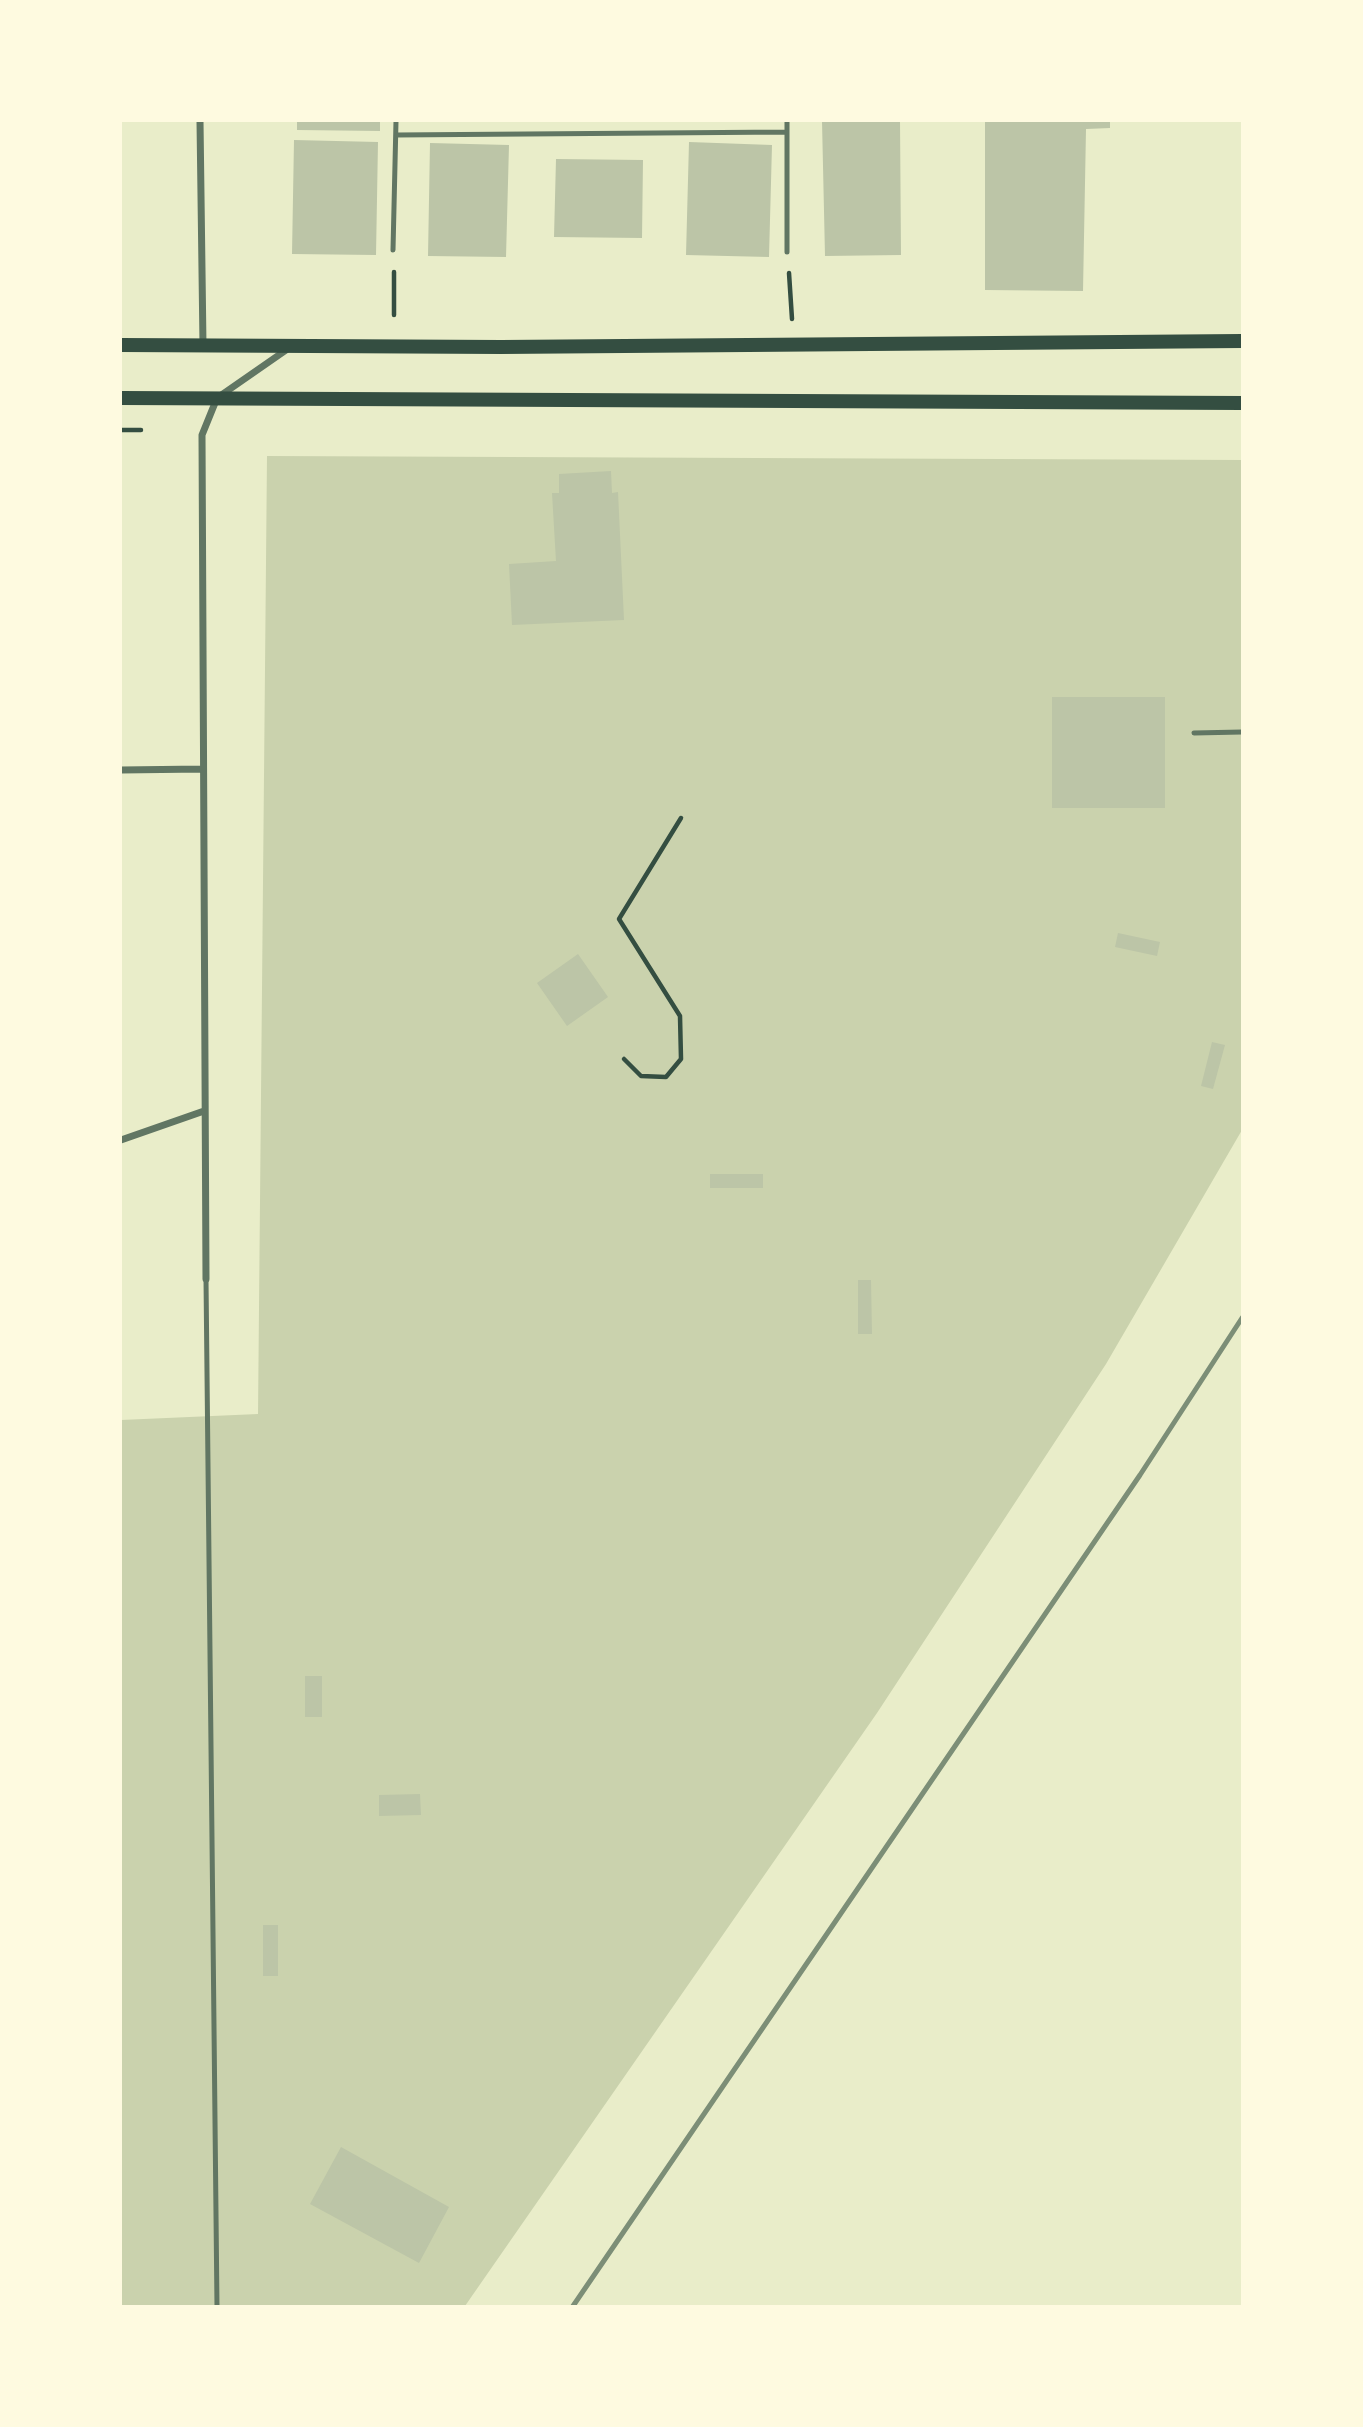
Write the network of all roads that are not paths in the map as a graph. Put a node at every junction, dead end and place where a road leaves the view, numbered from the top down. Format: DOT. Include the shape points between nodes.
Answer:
graph roads {
  1 [pos="200,121"];
  2 [pos="396,121"];
  3 [pos="787,121"];
  4 [pos="787,132"];
  5 [pos="396,135"];
  6 [pos="393,250"];
  7 [pos="788,252"];
  8 [pos="1242,341"];
  9 [pos="121,345"];
  10 [pos="203,345"];
  11 [pos="293,345"];
  12 [pos="121,398"];
  13 [pos="217,398"];
  14 [pos="1242,403"];
  15 [pos="1242,732"];
  16 [pos="1194,733"];
  17 [pos="202,769"];
  18 [pos="121,770"];
  19 [pos="204,1111"];
  20 [pos="121,1140"];
  21 [pos="206,1279"];
  22 [pos="217,2306"];
  1 -- 10 [label="street"];
  2 -- 5 [label="lane"];
  3 -- 4 [label="lane"];
  4 -- 5 [label="lane"];
  4 -- 7 [label="lane"];
  5 -- 6 [label="lane"];
  8 -- 11 [label="main road"];
  9 -- 10 [label="main road"];
  10 -- 11 [label="main road"];
  11 -- 13 [label="street"];
  12 -- 13 [label="main road"];
  13 -- 14 [label="main road"];
  13 -- 17 [label="street" via="202,435"];
  15 -- 16 [label="lane"];
  17 -- 18 [label="street"];
  17 -- 19 [label="street"];
  19 -- 20 [label="street"];
  19 -- 21 [label="street"];
  21 -- 22 [label="lane"];
}
